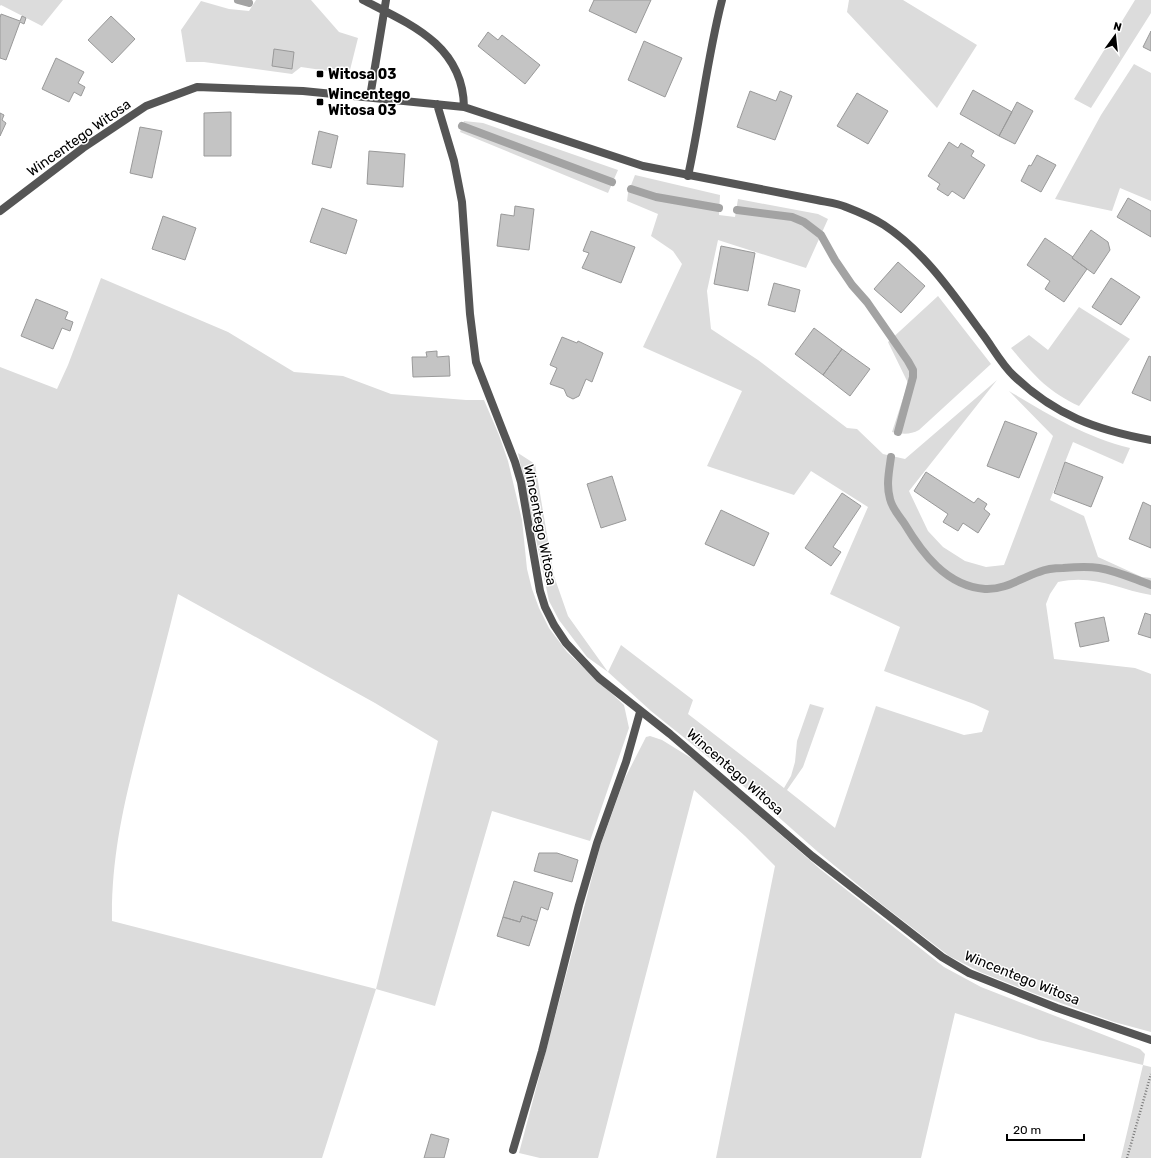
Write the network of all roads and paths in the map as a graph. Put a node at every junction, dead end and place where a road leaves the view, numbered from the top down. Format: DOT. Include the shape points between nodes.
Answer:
graph roads {
  1 [pos="363,0"];
  2 [pos="386,0"];
  3 [pos="722,0"];
  4 [pos="384,11"];
  5 [pos="370,97"];
  6 [pos="438,104"];
  7 [pos="464,107"];
  8 [pos="688,176"];
  9 [pos="0,211"];
  10 [pos="1151,440"];
  11 [pos="640,712"];
  12 [pos="1151,1040"];
  13 [pos="1151,1074"];
  14 [pos="513,1150"];
  15 [pos="1127,1158"];
  1 -- 4 [label="street"];
  2 -- 4 [label="street"];
  3 -- 8 [label="street" via="713,33"];
  4 -- 5 [label="street"];
  4 -- 7 [label="street" via="421,31 436,43 457,74 464,94"];
  5 -- 6 [label="street, Wincentego Witosa"];
  5 -- 9 [label="street, Wincentego Witosa" via="303,91 197,87 146,106 82,148"];
  6 -- 7 [label="street"];
  6 -- 11 [label="street, Wincentego Witosa" via="454,160 462,202 476,362 521,482 545,607 566,643 599,678"];
  7 -- 8 [label="street" via="632,163"];
  8 -- 10 [label="street" via="845,206 883,225 925,260 1012,375 1035,394 1084,423"];
  11 -- 12 [label="street, Wincentego Witosa" via="670,734 812,856 942,957 969,973 1042,1002"];
  11 -- 14 [label="street" via="579,905 542,1051"];
  13 -- 15 [label="path"];
}
